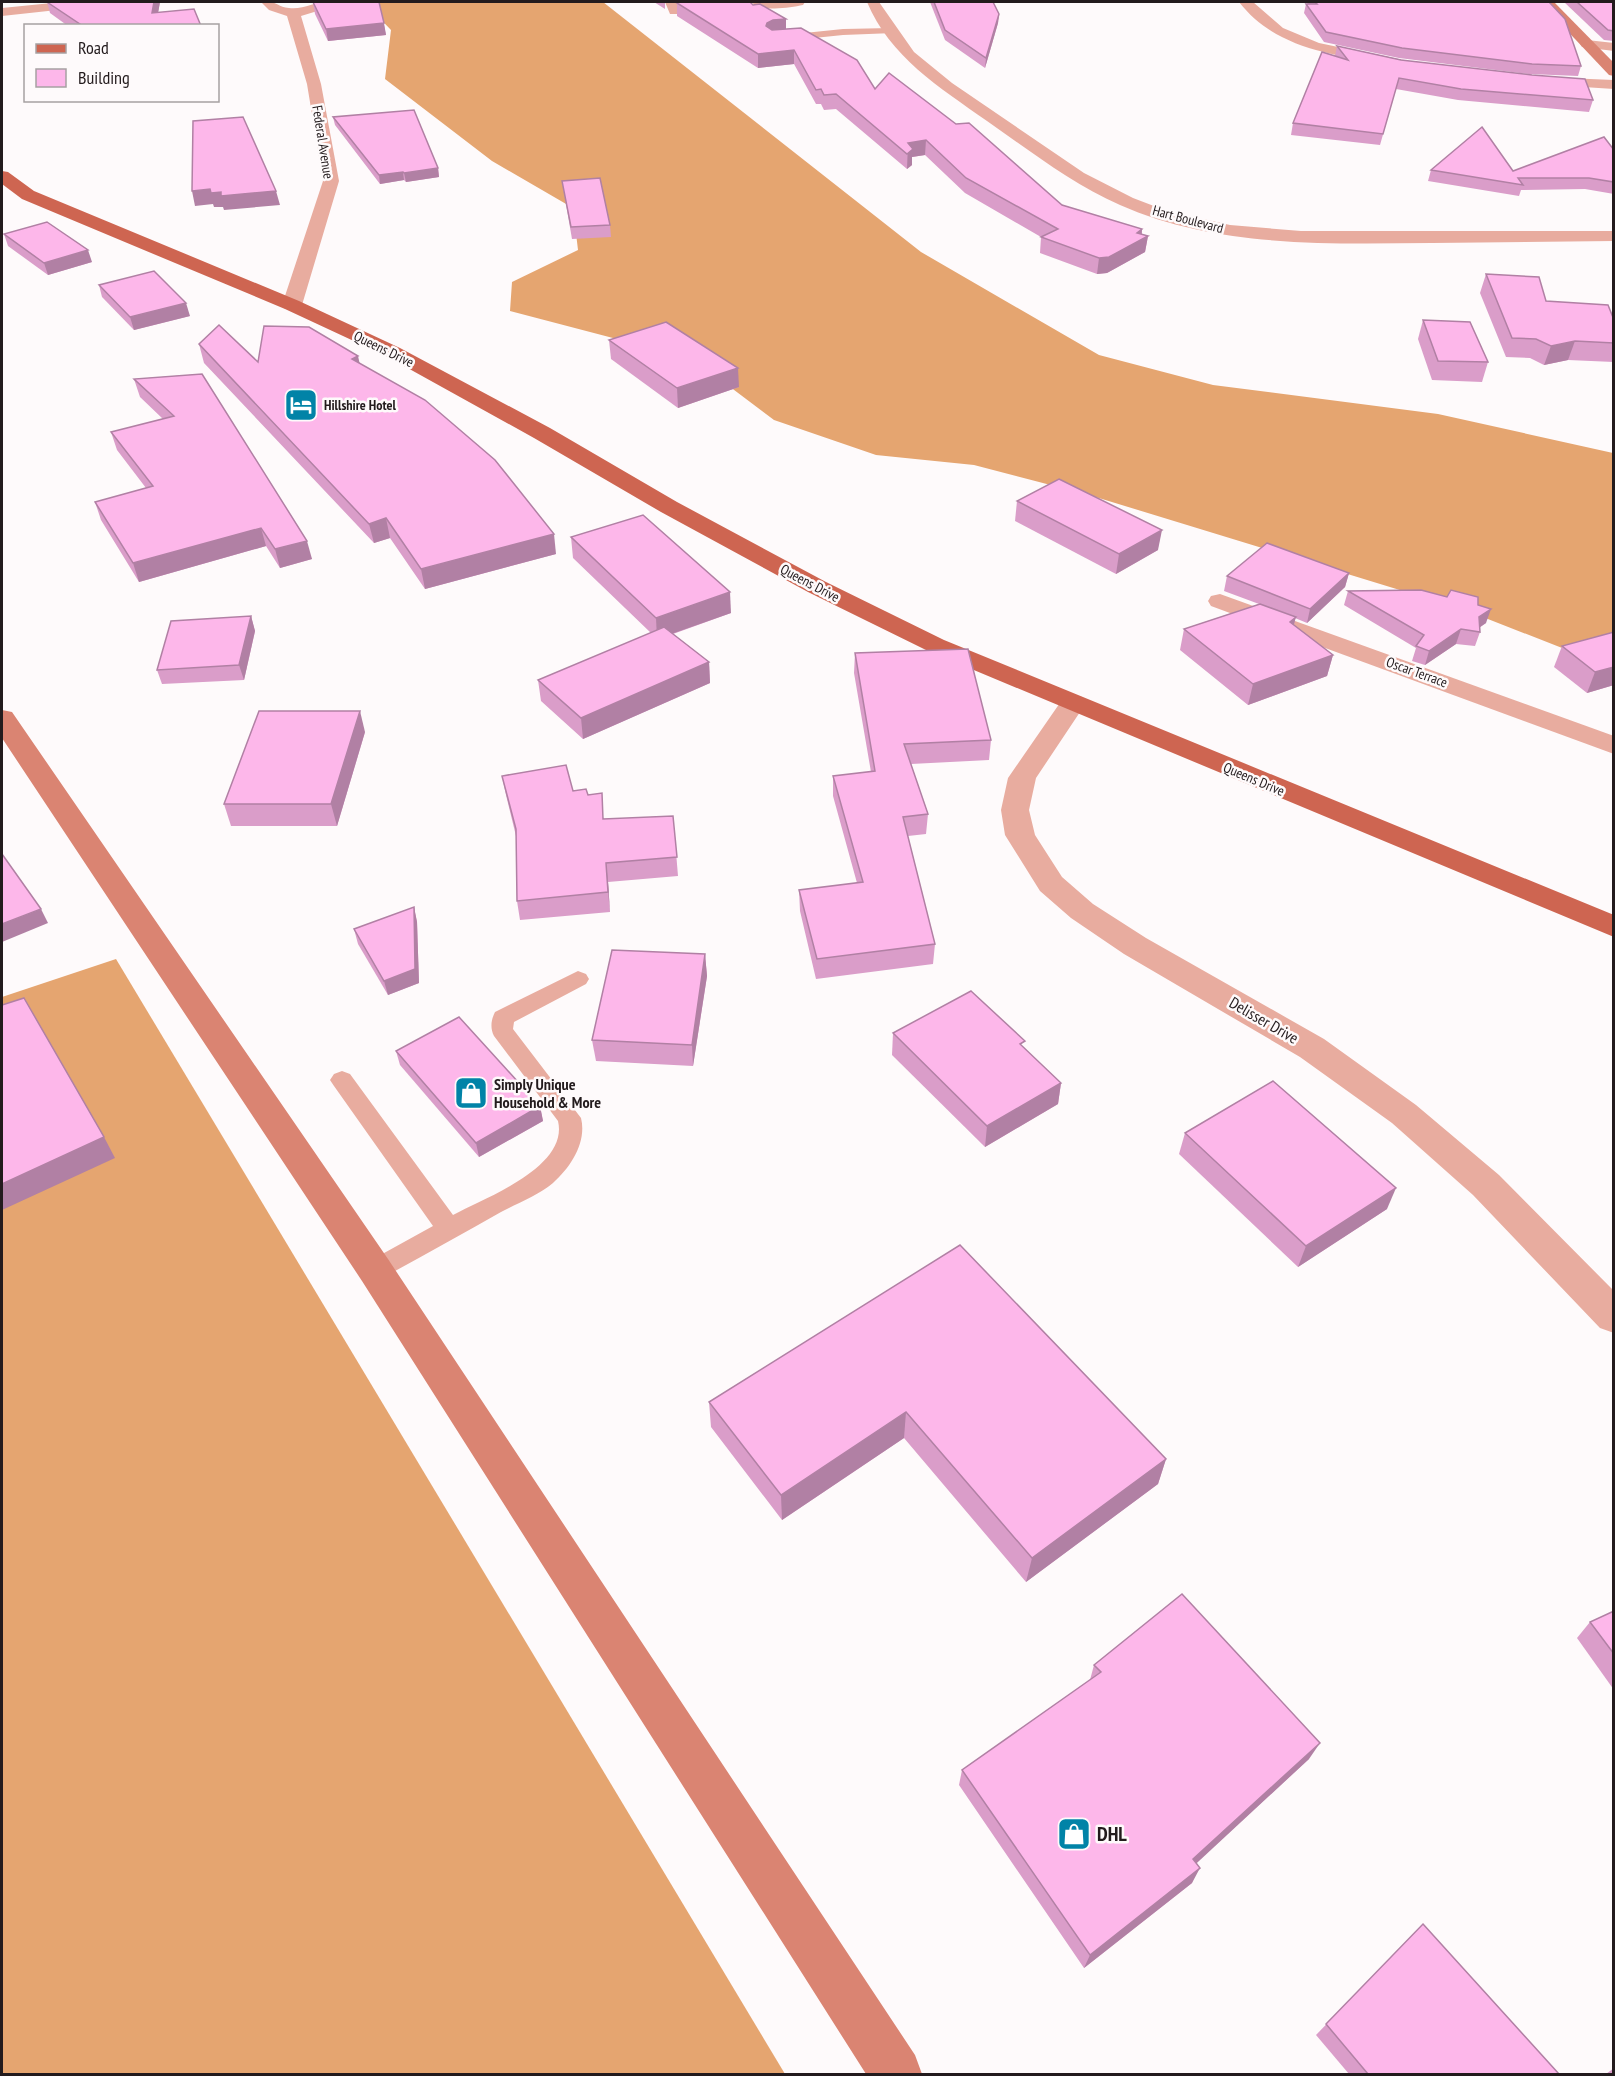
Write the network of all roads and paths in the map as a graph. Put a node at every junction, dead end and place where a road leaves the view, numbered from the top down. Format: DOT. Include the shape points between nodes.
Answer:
graph roads {
  1 [pos="94,2"];
  2 [pos="268,2"];
  3 [pos="326,2"];
  4 [pos="758,2"];
  5 [pos="798,2"];
  6 [pos="873,2"];
  7 [pos="1246,2"];
  8 [pos="1547,2"];
  9 [pos="2,12"];
  10 [pos="294,13"];
  11 [pos="891,31"];
  12 [pos="773,39"];
  13 [pos="1587,44"];
  14 [pos="1614,47"];
  15 [pos="1399,64"];
  16 [pos="1614,72"];
  17 [pos="1529,80"];
  18 [pos="1614,85"];
  19 [pos="2,176"];
  20 [pos="2,194"];
  21 [pos="28,195"];
  22 [pos="1614,236"];
  23 [pos="292,305"];
  24 [pos="1220,601"];
  25 [pos="1073,703"];
  26 [pos="2,718"];
  27 [pos="1614,746"];
  28 [pos="1614,927"];
  29 [pos="578,979"];
  30 [pos="342,1080"];
  31 [pos="450,1230"];
  32 [pos="375,1270"];
  33 [pos="1614,1317"];
  34 [pos="896,2074"];
  1 -- 9 [label="street"];
  2 -- 10 [label="street" via="279,11"];
  3 -- 10 [label="street"];
  4 -- 5 [label="street"];
  6 -- 11 [label="street, Hart Boulevard"];
  7 -- 15 [label="street" via="1278,31 1297,39"];
  8 -- 13 [label="main road"];
  10 -- 23 [label="street, Federal Avenue" via="314,84 331,181"];
  11 -- 12 [label="lane"];
  11 -- 22 [label="street, Hart Boulevard" via="914,60 1077,178 1129,202 1220,230 1350,238"];
  13 -- 14 [label="street"];
  13 -- 16 [label="main road"];
  17 -- 18 [label="street"];
  19 -- 21 [label="main road, Queens Drive"];
  20 -- 21 [label="main road, Queens Drive"];
  21 -- 23 [label="main road, Queens Drive"];
  23 -- 25 [label="main road, Queens Drive" via="403,357 817,587 935,645"];
  24 -- 27 [label="street, Oscar Terrace"];
  25 -- 28 [label="main road, Queens Drive"];
  25 -- 33 [label="street, Delisser Drive" via="1022,778 1015,810 1020,835 1051,884 1082,911 1135,946 1312,1048 1404,1114 1486,1185"];
  26 -- 32 [label="main road"];
  29 -- 31 [label="lane" via="503,1018 502,1030 569,1118 573,1130 568,1147 544,1177"];
  30 -- 31 [label="lane"];
  31 -- 32 [label="lane"];
  32 -- 34 [label="main road"];
}
